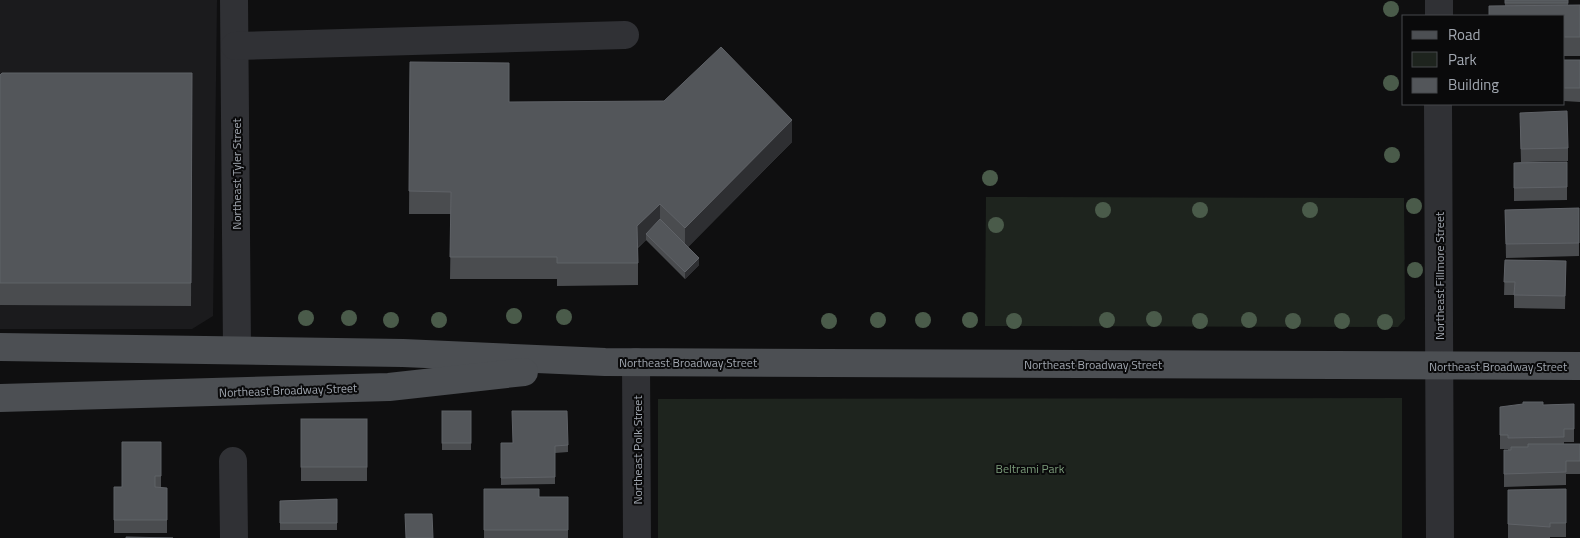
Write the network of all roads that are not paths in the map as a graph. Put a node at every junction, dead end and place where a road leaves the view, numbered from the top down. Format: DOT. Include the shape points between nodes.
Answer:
graph roads {
  1 [pos="234,0"];
  2 [pos="1439,0"];
  3 [pos="1439,15"];
  4 [pos="625,35"];
  5 [pos="235,46"];
  6 [pos="1438,105"];
  7 [pos="10,347"];
  8 [pos="237,349"];
  9 [pos="605,362"];
  10 [pos="636,362"];
  11 [pos="1439,366"];
  12 [pos="1580,366"];
  13 [pos="12,398"];
  14 [pos="233,461"];
  15 [pos="234,538"];
  16 [pos="637,538"];
  17 [pos="1440,538"];
  1 -- 5 [label="street, Northeast Tyler Street"];
  2 -- 3 [label="street"];
  4 -- 5 [label="street"];
  5 -- 8 [label="street, Northeast Tyler Street"];
  6 -- 11 [label="street, Northeast Fillmore Street"];
  7 -- 8 [label="main road, Northeast Broadway Street"];
  8 -- 9 [label="main road, Northeast Broadway Street"];
  9 -- 10 [label="main road, Northeast Broadway Street"];
  9 -- 13 [label="main road, Northeast Broadway Street" via="389,387"];
  10 -- 11 [label="main road, Northeast Broadway Street"];
  10 -- 16 [label="street, Northeast Polk Street"];
  11 -- 12 [label="main road, Northeast Broadway Street"];
  11 -- 17 [label="street, Northeast Fillmore Street"];
  14 -- 15 [label="street"];
}
